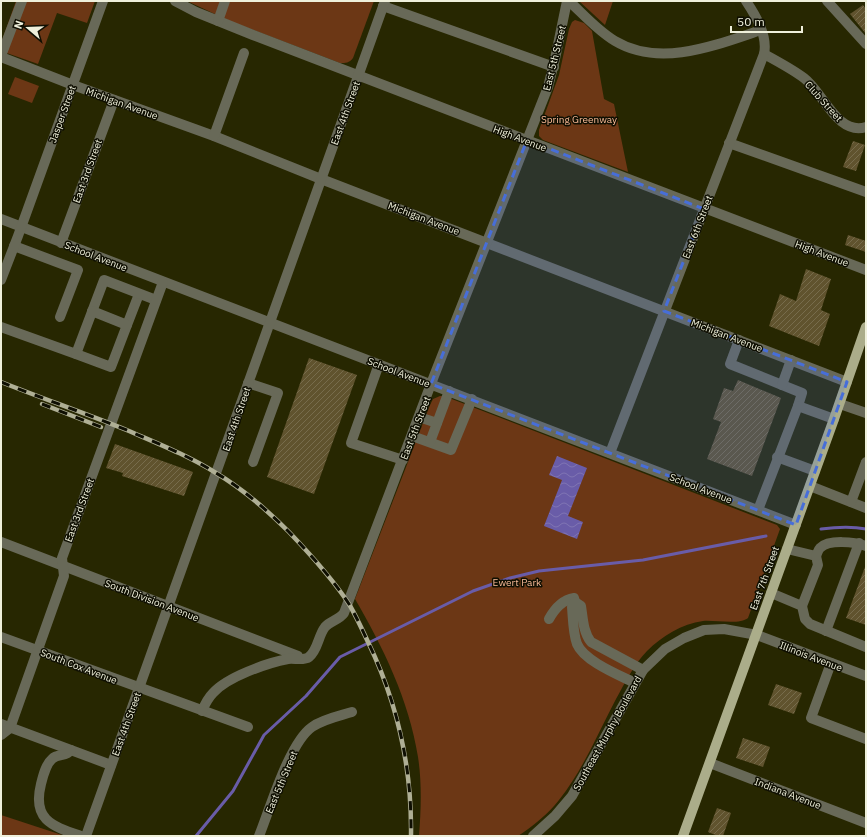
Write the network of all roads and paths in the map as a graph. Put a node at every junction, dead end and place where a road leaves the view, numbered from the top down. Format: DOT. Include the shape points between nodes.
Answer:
graph roads {
  1 [pos="22,1"];
  2 [pos="103,1"];
  3 [pos="175,1"];
  4 [pos="225,1"];
  5 [pos="568,1"];
  6 [pos="746,1"];
  7 [pos="826,1"];
  8 [pos="384,3"];
  9 [pos="218,21"];
  10 [pos="761,30"];
  11 [pos="866,44"];
  12 [pos="244,53"];
  13 [pos="764,54"];
  14 [pos="1,56"];
  15 [pos="554,67"];
  16 [pos="358,76"];
  17 [pos="73,85"];
  18 [pos="114,100"];
  19 [pos="866,127"];
  20 [pos="214,136"];
  21 [pos="526,140"];
  22 [pos="729,143"];
  23 [pos="321,179"];
  24 [pos="866,192"];
  25 [pos="704,208"];
  26 [pos="1,219"];
  27 [pos="21,227"];
  28 [pos="486,242"];
  29 [pos="61,243"];
  30 [pos="14,246"];
  31 [pos="866,270"];
  32 [pos="1,280"];
  33 [pos="163,282"];
  34 [pos="139,294"];
  35 [pos="156,300"];
  36 [pos="92,311"];
  37 [pos="664,311"];
  38 [pos="60,317"];
  39 [pos="270,322"];
  40 [pos="127,325"];
  41 [pos="1,327"];
  42 [pos="866,327"];
  43 [pos="739,340"];
  44 [pos="76,354"];
  45 [pos="791,360"];
  46 [pos="379,364"];
  47 [pos="847,382"];
  48 [pos="248,383"];
  49 [pos="431,384"];
  50 [pos="782,385"];
  51 [pos="449,391"];
  52 [pos="472,399"];
  53 [pos="840,404"];
  54 [pos="798,406"];
  55 [pos="866,413"];
  56 [pos="419,417"];
  57 [pos="834,419"];
  58 [pos="437,423"];
  59 [pos="412,436"];
  60 [pos="430,442"];
  61 [pos="610,453"];
  62 [pos="777,457"];
  63 [pos="402,460"];
  64 [pos="254,462"];
  65 [pos="866,462"];
  66 [pos="815,471"];
  67 [pos="863,480"];
  68 [pos="810,486"];
  69 [pos="851,502"];
  70 [pos="866,508"];
  71 [pos="758,510"];
  72 [pos="796,524"];
  73 [pos="1,542"];
  74 [pos="863,545"];
  75 [pos="788,549"];
  76 [pos="816,556"];
  77 [pos="63,566"];
  78 [pos="771,593"];
  79 [pos="168,606"];
  80 [pos="802,606"];
  81 [pos="549,619"];
  82 [pos="579,627"];
  83 [pos="826,631"];
  84 [pos="757,635"];
  85 [pos="1,637"];
  86 [pos="866,647"];
  87 [pos="38,650"];
  88 [pos="303,658"];
  89 [pos="831,663"];
  90 [pos="643,670"];
  91 [pos="866,676"];
  92 [pos="635,683"];
  93 [pos="139,688"];
  94 [pos="202,711"];
  95 [pos="352,712"];
  96 [pos="6,726"];
  97 [pos="248,727"];
  98 [pos="1,735"];
  99 [pos="866,739"];
  100 [pos="71,750"];
  101 [pos="710,763"];
  102 [pos="111,765"];
  103 [pos="866,823"];
  104 [pos="81,836"];
  105 [pos="86,836"];
  106 [pos="259,836"];
  107 [pos="533,836"];
  108 [pos="685,836"];
  1 -- 14 [label="street"];
  2 -- 17 [label="street, Jasper Street"];
  3 -- 9 [label="street, High Avenue"];
  4 -- 9 [label="street"];
  5 -- 10 [label="street" via="616,42 648,53 697,50"];
  5 -- 15 [label="street, East 5th Street"];
  6 -- 10 [label="street, East 6th Street"];
  7 -- 11 [label="street"];
  8 -- 15 [label="street"];
  8 -- 16 [label="street, East 4th Street"];
  9 -- 16 [label="street, High Avenue"];
  10 -- 13 [label="street, East 6th Street" via="765,44"];
  12 -- 20 [label="street"];
  13 -- 19 [label="street, Club Street" via="804,78 843,123 854,128"];
  13 -- 22 [label="street, East 6th Street"];
  14 -- 17 [label="street, Michigan Avenue"];
  15 -- 21 [label="street, East 5th Street"];
  16 -- 21 [label="street, High Avenue"];
  16 -- 23 [label="street, East 4th Street"];
  17 -- 18 [label="street, Michigan Avenue"];
  17 -- 27 [label="street, Jasper Street"];
  18 -- 20 [label="street, Michigan Avenue"];
  18 -- 29 [label="street, East 3rd Street"];
  20 -- 23 [label="street, Michigan Avenue"];
  21 -- 25 [label="street, High Avenue"];
  21 -- 28 [label="street, East 5th Street"];
  22 -- 24 [label="street"];
  22 -- 25 [label="street, East 6th Street"];
  23 -- 28 [label="street, Michigan Avenue"];
  23 -- 39 [label="street, East 4th Street"];
  25 -- 31 [label="street, High Avenue"];
  25 -- 37 [label="street, East 6th Street"];
  26 -- 27 [label="street, School Avenue"];
  27 -- 29 [label="street, School Avenue"];
  27 -- 30 [label="street, Jasper Street"];
  28 -- 37 [label="street, Michigan Avenue"];
  28 -- 49 [label="street, East 5th Street"];
  29 -- 33 [label="street, School Avenue"];
  30 -- 32 [label="street, Jasper Street"];
  30 -- 38 [label="street" via="78,270"];
  33 -- 35 [label="street, East 3rd Street"];
  33 -- 39 [label="street, School Avenue"];
  34 -- 35 [label="street"];
  34 -- 36 [label="street" via="104,280"];
  34 -- 40 [label="street"];
  35 -- 77 [label="street, East 3rd Street" via="62,558"];
  36 -- 40 [label="street"];
  36 -- 44 [label="street"];
  37 -- 43 [label="street, Michigan Avenue"];
  37 -- 61 [label="street, East 6th Street"];
  39 -- 46 [label="street, School Avenue"];
  39 -- 48 [label="street, East 4th Street"];
  40 -- 44 [label="street" via="110,367"];
  41 -- 44 [label="street"];
  42 -- 47 [label="main road, East 7th Street"];
  43 -- 45 [label="street, Michigan Avenue"];
  43 -- 50 [label="street" via="730,364"];
  45 -- 47 [label="street, Michigan Avenue"];
  45 -- 50 [label="street"];
  46 -- 49 [label="street, School Avenue"];
  46 -- 63 [label="street" via="351,443"];
  47 -- 53 [label="main road, East 7th Street"];
  48 -- 64 [label="street" via="278,393"];
  48 -- 79 [label="street, East 4th Street"];
  49 -- 51 [label="street, School Avenue"];
  49 -- 56 [label="street, East 5th Street"];
  50 -- 54 [label="street" via="802,393"];
  51 -- 52 [label="street, School Avenue"];
  51 -- 58 [label="street"];
  52 -- 60 [label="street" via="451,450"];
  52 -- 61 [label="street, School Avenue"];
  53 -- 55 [label="street"];
  53 -- 57 [label="main road, East 7th Street"];
  54 -- 57 [label="street"];
  54 -- 62 [label="street"];
  56 -- 58 [label="street"];
  56 -- 59 [label="street, East 5th Street"];
  57 -- 66 [label="main road, East 7th Street"];
  58 -- 60 [label="street"];
  59 -- 60 [label="street"];
  59 -- 63 [label="street, East 5th Street"];
  61 -- 71 [label="street, School Avenue"];
  62 -- 66 [label="street"];
  62 -- 71 [label="street"];
  63 -- 88 [label="street, East 5th Street" via="347,609 342,616 324,628 311,655"];
  65 -- 67 [label="street"];
  66 -- 68 [label="main road, East 7th Street"];
  67 -- 69 [label="street"];
  68 -- 69 [label="street"];
  68 -- 72 [label="main road, East 7th Street"];
  69 -- 70 [label="street"];
  71 -- 72 [label="street, School Avenue"];
  72 -- 75 [label="main road, East 7th Street"];
  73 -- 77 [label="street, South Division Avenue"];
  74 -- 76 [label="street" via="832,542 820,548"];
  74 -- 83 [label="street"];
  75 -- 76 [label="street"];
  75 -- 78 [label="main road, East 7th Street"];
  76 -- 80 [label="street" via="818,565"];
  77 -- 79 [label="street, South Division Avenue"];
  77 -- 87 [label="street, East 3rd Street" via="64,576"];
  78 -- 80 [label="street"];
  78 -- 84 [label="main road, East 7th Street"];
  79 -- 88 [label="street, South Division Avenue"];
  79 -- 93 [label="street, East 4th Street"];
  80 -- 83 [label="street" via="805,619"];
  81 -- 82 [label="street" via="563,601 574,598 581,606"];
  82 -- 90 [label="street" via="595,646"];
  82 -- 92 [label="street" via="578,645 584,653"];
  83 -- 86 [label="street"];
  84 -- 89 [label="street, Illinois Avenue"];
  84 -- 90 [label="street, Southeast Murphy Boulevard" via="724,629 704,630 665,649"];
  84 -- 101 [label="main road, East 7th Street"];
  85 -- 87 [label="street, South Cox Avenue"];
  87 -- 93 [label="street, South Cox Avenue"];
  87 -- 96 [label="street, East 3rd Street"];
  88 -- 94 [label="street" via="285,660 226,682 213,692"];
  89 -- 91 [label="street, Illinois Avenue"];
  89 -- 99 [label="street" via="811,718"];
  90 -- 92 [label="street, Southeast Murphy Boulevard"];
  92 -- 107 [label="street, Southeast Murphy Boulevard" via="572,796"];
  93 -- 94 [label="street, South Cox Avenue"];
  93 -- 102 [label="street, East 4th Street"];
  94 -- 97 [label="street, South Cox Avenue"];
  95 -- 106 [label="street, East 5th Street" via="314,726 302,737 288,761"];
  96 -- 98 [label="street"];
  96 -- 100 [label="street"];
  100 -- 102 [label="street"];
  100 -- 104 [label="street" via="66,755 54,757 48,764 41,782 38,806 40,813 48,822"];
  101 -- 103 [label="street, Indiana Avenue"];
  101 -- 108 [label="main road, East 7th Street"];
  102 -- 105 [label="street, East 4th Street"];
}
